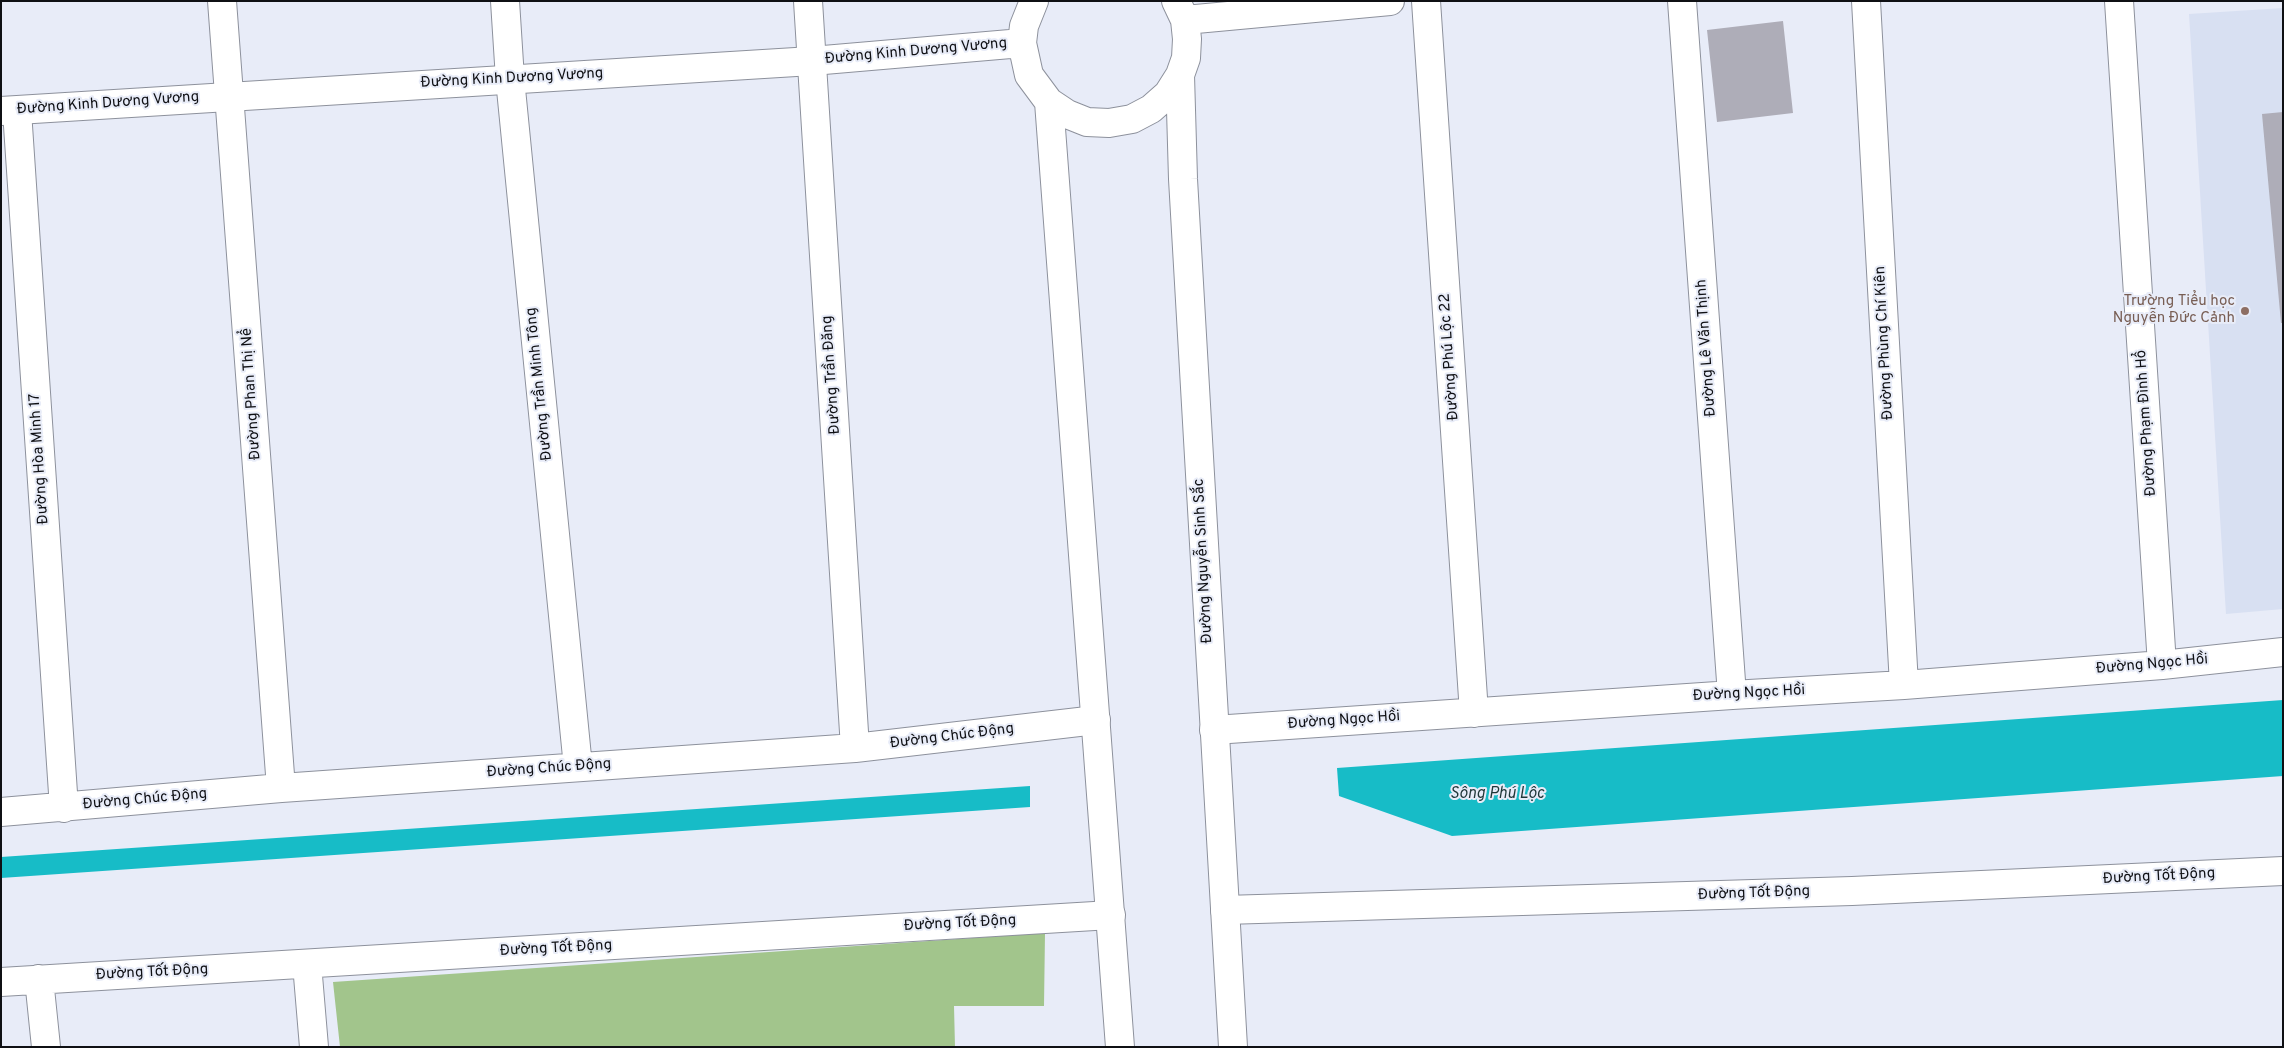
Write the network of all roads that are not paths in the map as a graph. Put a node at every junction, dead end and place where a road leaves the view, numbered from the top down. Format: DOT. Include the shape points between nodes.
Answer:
graph roads {
  1 [pos="222,1"];
  2 [pos="505,1"];
  3 [pos="808,1"];
  4 [pos="1390,1"];
  5 [pos="1426,1"];
  6 [pos="1682,1"];
  7 [pos="1866,1"];
  8 [pos="2119,1"];
  9 [pos="1030,4"];
  10 [pos="1180,11"];
  11 [pos="1022,43"];
  12 [pos="812,61"];
  13 [pos="1180,75"];
  14 [pos="510,79"];
  15 [pos="230,96"];
  16 [pos="1049,102"];
  17 [pos="9,111"];
  18 [pos="2283,652"];
  19 [pos="2162,665"];
  20 [pos="1904,686"];
  21 [pos="1732,695"];
  22 [pos="1474,712"];
  23 [pos="1096,720"];
  24 [pos="1214,730"];
  25 [pos="854,748"];
  26 [pos="578,767"];
  27 [pos="281,788"];
  28 [pos="64,808"];
  29 [pos="1,812"];
  30 [pos="2283,871"];
  31 [pos="1225,910"];
  32 [pos="1110,915"];
  33 [pos="307,964"];
  34 [pos="40,979"];
  35 [pos="1,982"];
  36 [pos="46,1047"];
  37 [pos="314,1047"];
  38 [pos="1120,1047"];
  39 [pos="1233,1047"];
  1 -- 15 [label="street, Đường Phan Thị Nể"];
  2 -- 14 [label="street, Đường Trần Minh Tông"];
  3 -- 12 [label="street, Đường Trần Đăng"];
  4 -- 10 [label="street"];
  5 -- 22 [label="street, Đường Phú Lộc 22"];
  6 -- 21 [label="street, Đường Lê Văn Thịnh"];
  7 -- 20 [label="street, Đường Phùng Chí Kiên"];
  8 -- 19 [label="street, Đường Phạm Đình Hổ"];
  9 -- 11 [label="street"];
  10 -- 13 [label="street" via="1187,39 1186,58"];
  11 -- 12 [label="street, Đường Kinh Dương Vương"];
  11 -- 16 [label="street" via="1029,75"];
  12 -- 14 [label="street, Đường Kinh Dương Vương"];
  12 -- 25 [label="street, Đường Trần Đăng"];
  13 -- 16 [label="street" via="1168,94 1151,109 1132,119 1087,122"];
  13 -- 24 [label="street, Đường Nguyễn Sinh Sắc"];
  14 -- 15 [label="street, Đường Kinh Dương Vương"];
  14 -- 26 [label="street, Đường Trần Minh Tông"];
  15 -- 17 [label="street, Đường Kinh Dương Vương"];
  15 -- 27 [label="street, Đường Phan Thị Nể"];
  16 -- 23 [label="street"];
  17 -- 28 [label="street, Đường Hòa Minh 17"];
  18 -- 19 [label="street, Đường Ngọc Hồi"];
  19 -- 20 [label="street, Đường Ngọc Hồi"];
  20 -- 21 [label="street, Đường Ngọc Hồi"];
  21 -- 22 [label="street, Đường Ngọc Hồi"];
  22 -- 24 [label="street, Đường Ngọc Hồi"];
  23 -- 25 [label="street, Đường Chúc Động"];
  23 -- 32 [label="street"];
  24 -- 31 [label="street, Đường Nguyễn Sinh Sắc"];
  25 -- 26 [label="street, Đường Chúc Động"];
  26 -- 27 [label="street, Đường Chúc Động"];
  27 -- 28 [label="street, Đường Chúc Động"];
  28 -- 29 [label="street, Đường Chúc Động"];
  30 -- 31 [label="street, Đường Tốt Động" via="1842,891"];
  31 -- 39 [label="street, Đường Nguyễn Sinh Sắc"];
  32 -- 33 [label="street, Đường Tốt Động"];
  32 -- 38 [label="street"];
  33 -- 34 [label="street, Đường Tốt Động"];
  33 -- 37 [label="street"];
  34 -- 35 [label="street, Đường Tốt Động"];
  34 -- 36 [label="street"];
}
